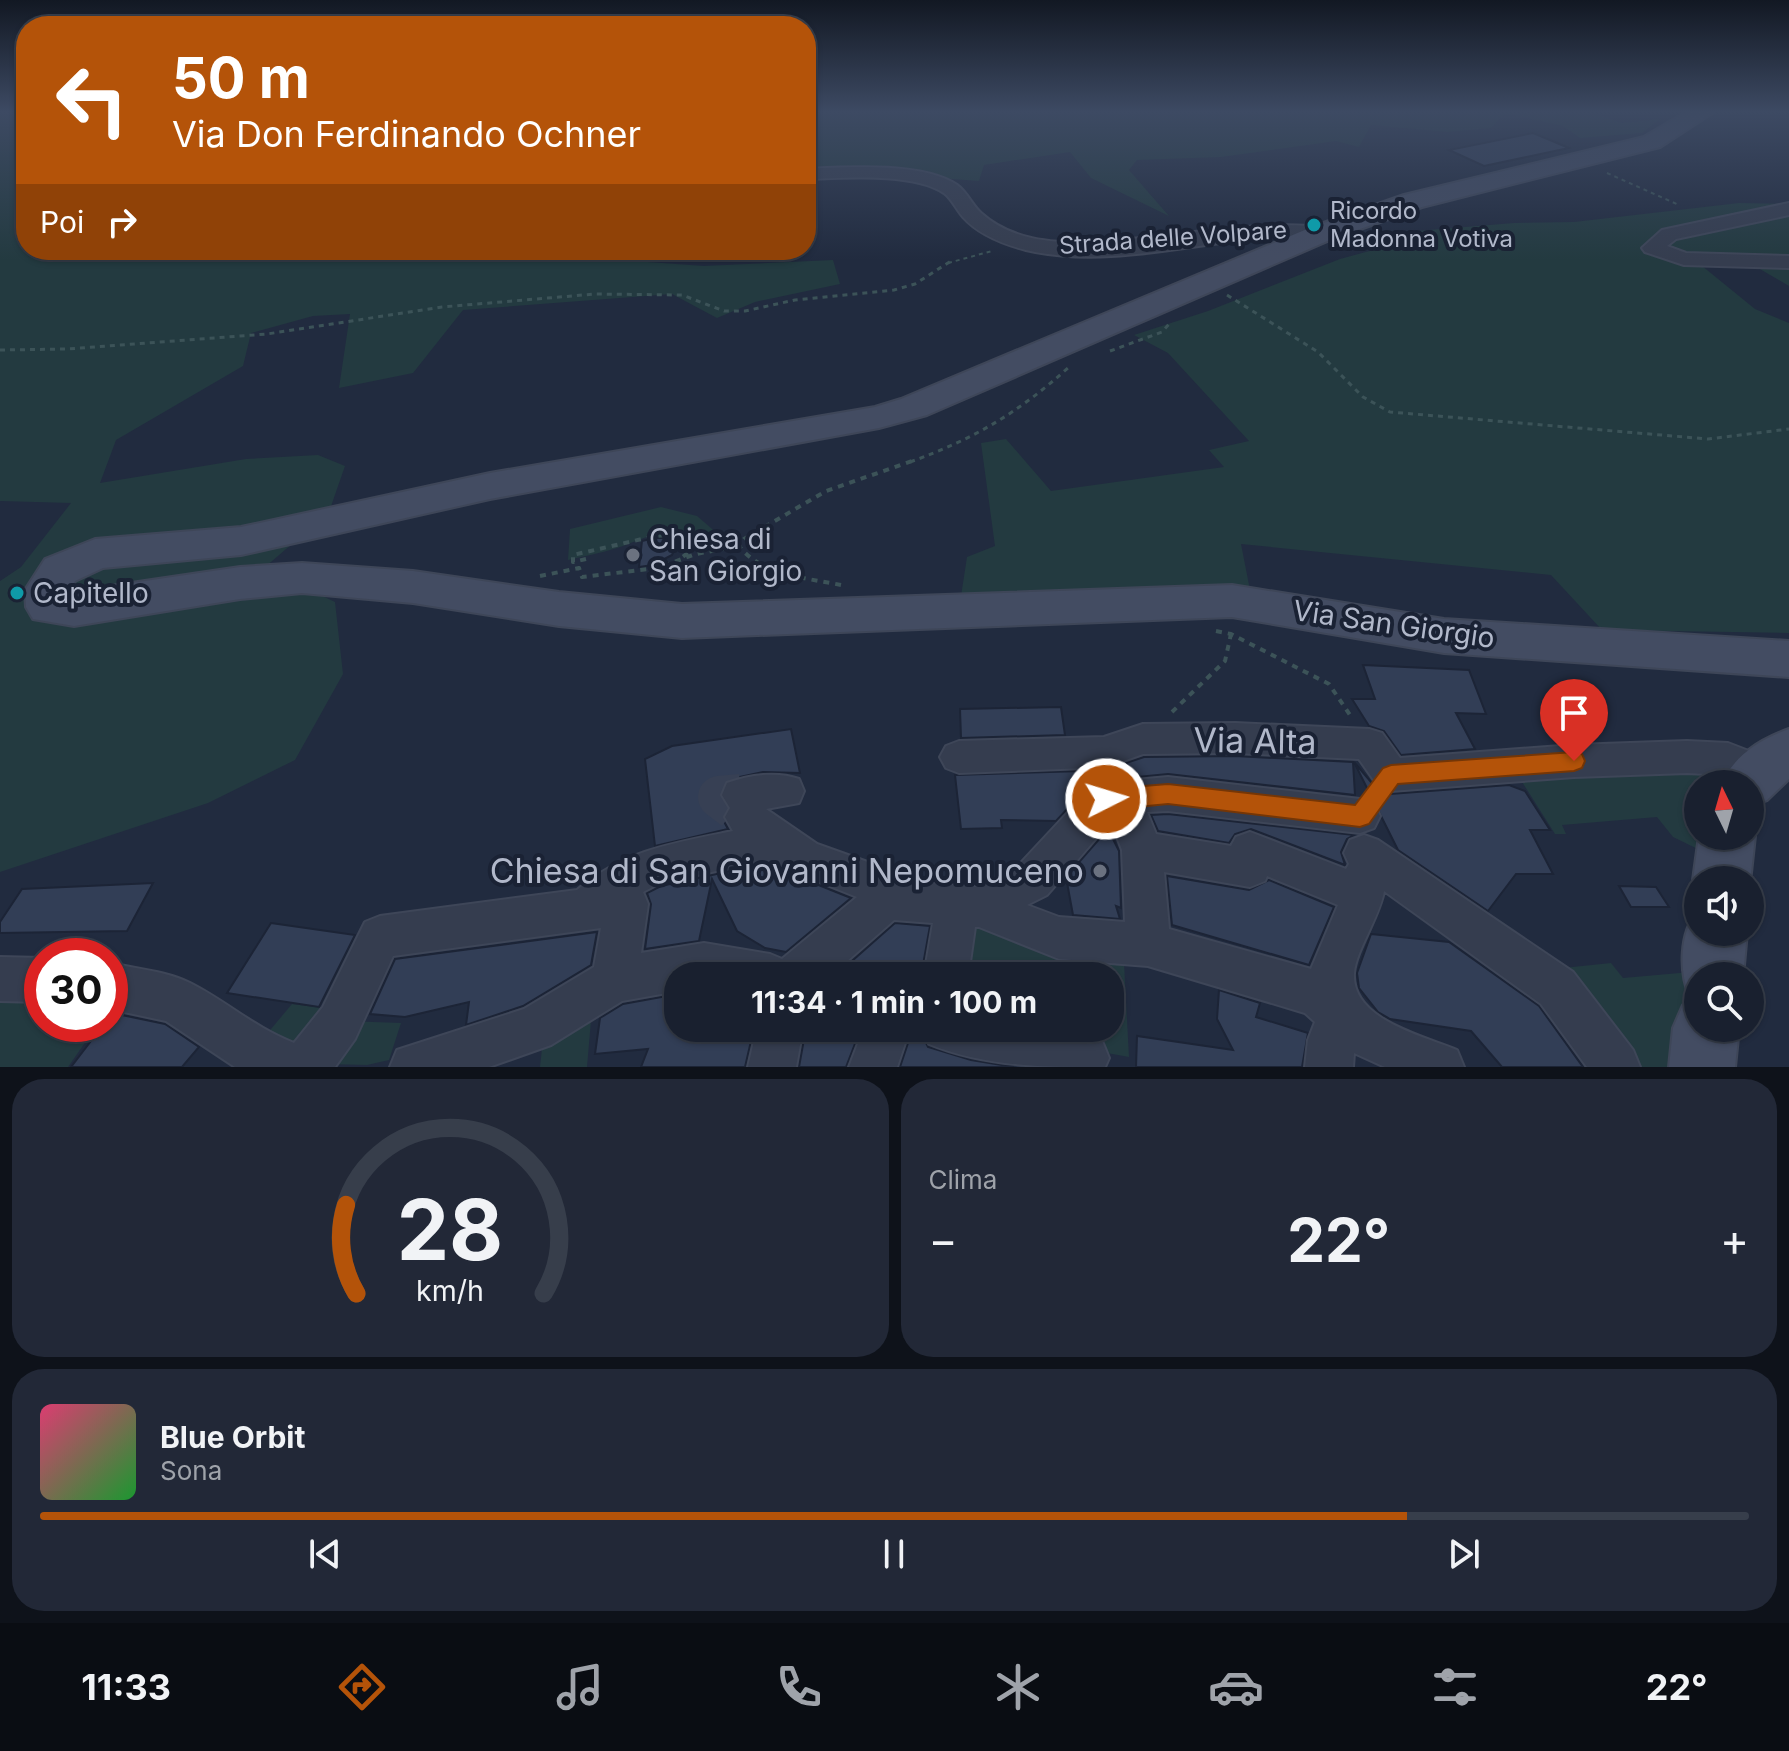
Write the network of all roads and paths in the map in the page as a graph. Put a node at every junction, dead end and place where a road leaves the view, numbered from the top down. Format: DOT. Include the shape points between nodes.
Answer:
graph roads {
  1 [pos="1584,161"];
  2 [pos="816,174"];
  3 [pos="1679,205"];
  4 [pos="1789,209"];
  5 [pos="1322,233"];
  6 [pos="1042,247"];
  7 [pos="1789,262"];
  8 [pos="1209,280"];
  9 [pos="0,350"];
  10 [pos="1107,352"];
  11 [pos="1072,364"];
  12 [pos="1789,429"];
  13 [pos="739,546"];
  14 [pos="675,563"];
  15 [pos="579,568"];
  16 [pos="539,576"];
  17 [pos="850,588"];
  18 [pos="1789,659"];
  19 [pos="1143,739"];
  20 [pos="1369,744"];
  21 [pos="1104,752"];
  22 [pos="959,757"];
  23 [pos="1765,768"];
  24 [pos="1391,775"];
  25 [pos="785,791"];
  26 [pos="1114,799"];
  27 [pos="1142,850"];
  28 [pos="1363,855"];
  29 [pos="803,857"];
  30 [pos="887,899"];
  31 [pos="968,906"];
  32 [pos="587,909"];
  33 [pos="1148,945"];
  34 [pos="813,962"];
  35 [pos="950,962"];
  36 [pos="664,972"];
  37 [pos="0,979"];
  38 [pos="24,980"];
  39 [pos="614,980"];
  40 [pos="128,990"];
  41 [pos="1342,1015"];
  42 [pos="777,1042"];
  43 [pos="882,1042"];
  44 [pos="1010,1042"];
  45 [pos="1705,1042"];
  46 [pos="1085,1058"];
  47 [pos="294,1067"];
  48 [pos="305,1067"];
  49 [pos="414,1067"];
  50 [pos="772,1067"];
  51 [pos="873,1067"];
  52 [pos="1329,1067"];
  53 [pos="1440,1067"];
  54 [pos="1616,1067"];
  55 [pos="1702,1067"];
  1 -- 3 [label="path"];
  1 -- 5 [label="street" via="1413,201"];
  2 -- 6 [label="street, Strada delle Volpare" via="926,179 951,189 986,226"];
  4 -- 7 [label="street" via="1669,234 1652,248 1684,259"];
  5 -- 6 [label="street, Strada delle Volpare" via="1283,229 1138,246"];
  5 -- 8 [label="street"];
  6 -- 9 [label="path" via="971,254 894,290 745,311 724,311 682,295 595,294 442,307 267,334"];
  8 -- 10 [label="path" via="1162,332"];
  8 -- 12 [label="path" via="1232,300 1318,352 1363,397 1390,412 1708,439"];
  8 -- 18 [label="street, Via San Giorgio" via="914,407 879,417 490,486 241,541 95,554 60,570 47,590 49,607 74,609 302,578 682,621 1232,601 1444,636"];
  11 -- 13 [label="path" via="1030,402 958,445 826,491"];
  13 -- 14 [label="path"];
  13 -- 17 [label="path" via="775,570"];
  14 -- 15 [label="path" via="582,577"];
  14 -- 15 [label="path" via="689,552 691,542 684,534 573,555 573,562 586,559"];
  15 -- 16 [label="path"];
  19 -- 20 [label="street, Via Alta"];
  19 -- 20 [label="path" via="1225,661 1231,634 1329,684"];
  19 -- 21 [label="street, Via Alta"];
  20 -- 24 [label="street"];
  21 -- 22 [label="street, Via Alta"];
  21 -- 26 [label="street"];
  23 -- 24 [label="street" via="1687,757"];
  24 -- 28 [label="street"];
  25 -- 29 [label="street" via="743,806"];
  26 -- 27 [label="street"];
  26 -- 28 [label="street" via="1168,794"];
  26 -- 31 [label="street" via="1032,881"];
  27 -- 28 [label="street" via="1250,868 1250,850"];
  27 -- 33 [label="street"];
  28 -- 41 [label="street" via="1332,973"];
  28 -- 54 [label="street" via="1557,988"];
  29 -- 30 [label="street" via="872,883"];
  29 -- 32 [label="street" via="749,846 652,866"];
  30 -- 31 [label="street"];
  30 -- 34 [label="street"];
  31 -- 33 [label="street" via="1059,938"];
  31 -- 35 [label="street"];
  32 -- 39 [label="street" via="627,904"];
  32 -- 48 [label="street" via="380,937 339,1023"];
  33 -- 41 [label="street" via="1318,994"];
  36 -- 39 [label="street"];
  37 -- 38 [label="street"];
  39 -- 49 [label="street" via="535,1029"];
  40 -- 47 [label="street" via="175,1000 251,1050"];
  41 -- 52 [label="street" via="1331,1040"];
  41 -- 53 [label="street" via="1365,1034"];
  42 -- 50 [label="street"];
  43 -- 51 [label="street"];
  44 -- 46 [label="street"];
  45 -- 55 [label="street"];
}
